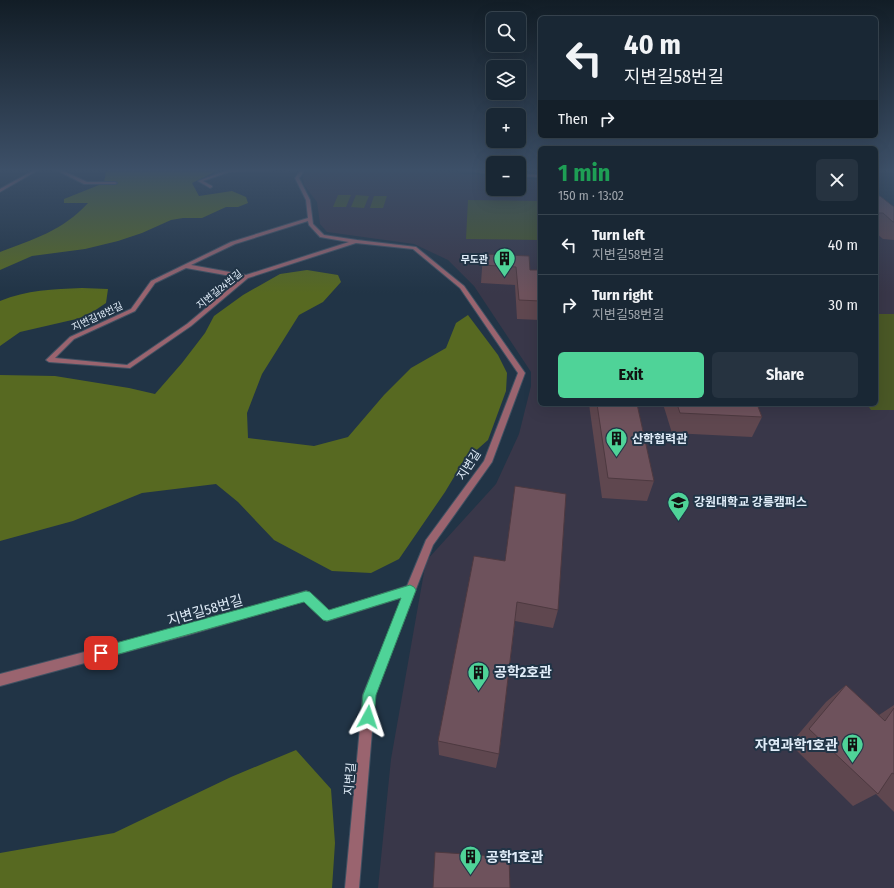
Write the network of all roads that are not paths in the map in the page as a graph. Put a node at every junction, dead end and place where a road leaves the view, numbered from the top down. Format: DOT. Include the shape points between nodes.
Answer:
graph roads {
  1 [pos="309,210"];
  2 [pos="310,219"];
  3 [pos="357,242"];
  4 [pos="185,266"];
  5 [pos="246,277"];
  6 [pos="128,367"];
  7 [pos="410,590"];
  8 [pos="0,680"];
  9 [pos="352,888"];
  1 -- 2 [label="street, 지변길"];
  2 -- 3 [label="street, 지변길" via="311,224 322,236"];
  2 -- 4 [label="street, 지변길18번길" via="233,243"];
  3 -- 5 [label="street, 지변길24번길"];
  3 -- 7 [label="street, 지변길" via="414,248 462,287 522,373 488,462 428,543"];
  4 -- 5 [label="street"];
  4 -- 6 [label="street, 지변길18번길" via="153,282 133,310 72,338 49,360"];
  5 -- 6 [label="street, 지변길24번길" via="189,325"];
  7 -- 8 [label="street, 지변길58번길" via="327,616 306,596"];
  7 -- 9 [label="street, 지변길" via="370,695"];
}
